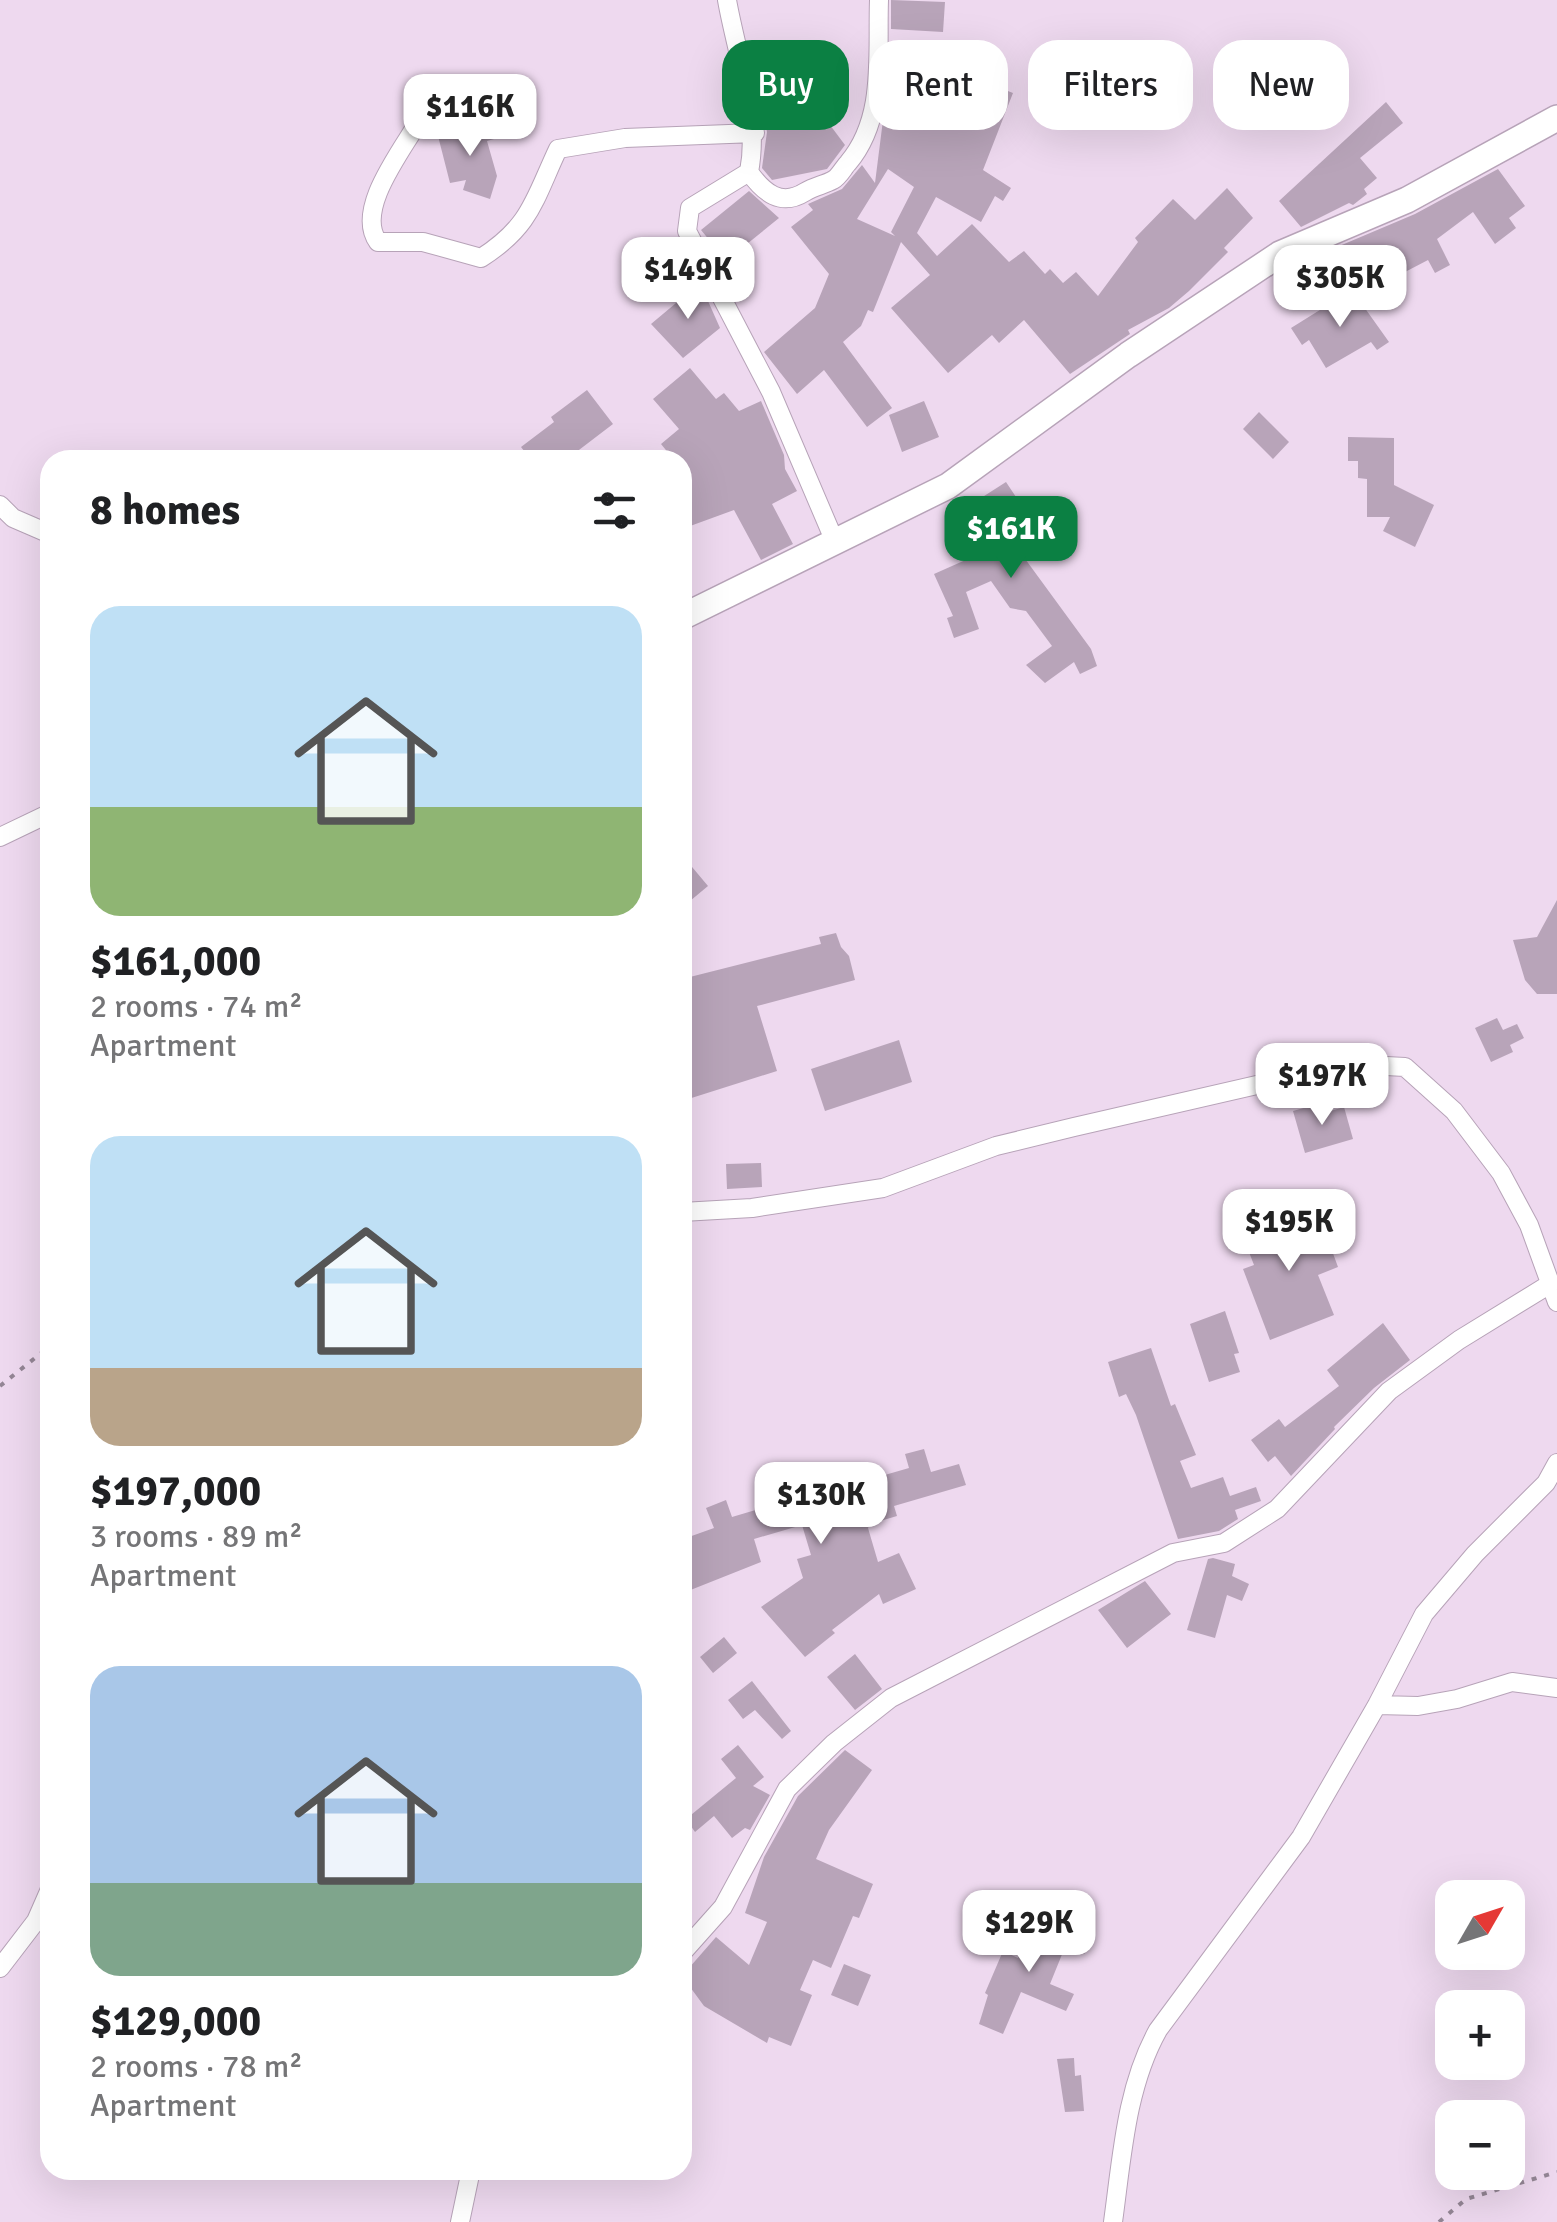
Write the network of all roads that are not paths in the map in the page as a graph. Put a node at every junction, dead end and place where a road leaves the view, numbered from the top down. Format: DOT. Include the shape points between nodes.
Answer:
graph roads {
  1 [pos="727,0"];
  2 [pos="878,0"];
  3 [pos="422,116"];
  4 [pos="1557,118"];
  5 [pos="754,133"];
  6 [pos="749,172"];
  7 [pos="0,505"];
  8 [pos="40,530"];
  9 [pos="835,542"];
  10 [pos="692,612"];
  11 [pos="40,819"];
  12 [pos="0,838"];
  13 [pos="692,1211"];
  14 [pos="1554,1293"];
  15 [pos="1557,1463"];
  16 [pos="1557,1688"];
  17 [pos="1377,1705"];
  18 [pos="40,1913"];
  19 [pos="692,1942"];
  20 [pos="0,1968"];
  21 [pos="469,2180"];
  22 [pos="460,2222"];
  23 [pos="1113,2222"];
  1 -- 5 [label="street"];
  2 -- 6 [label="street" via="876,108 863,146 835,180 792,200 776,198"];
  3 -- 5 [label="street" via="374,198 371,232 378,242 424,242 481,258 521,226 558,149 625,138"];
  4 -- 9 [label="street" via="1407,200 1280,254 948,486"];
  5 -- 6 [label="street"];
  6 -- 9 [label="street" via="690,208 686,231 771,392"];
  7 -- 8 [label="street"];
  9 -- 10 [label="street"];
  11 -- 12 [label="street"];
  13 -- 14 [label="street" via="884,1188 996,1146 1074,1126 1348,1064 1406,1067 1454,1111 1501,1172"];
  14 -- 19 [label="street" via="1460,1340 1389,1391 1277,1509 1224,1543 1173,1553 890,1698 787,1789 723,1907"];
  15 -- 17 [label="street" via="1546,1484 1424,1614"];
  16 -- 17 [label="street" via="1512,1682 1418,1706"];
  17 -- 23 [label="street" via="1301,1837 1143,2057"];
  18 -- 20 [label="street"];
  21 -- 22 [label="street"];
}
